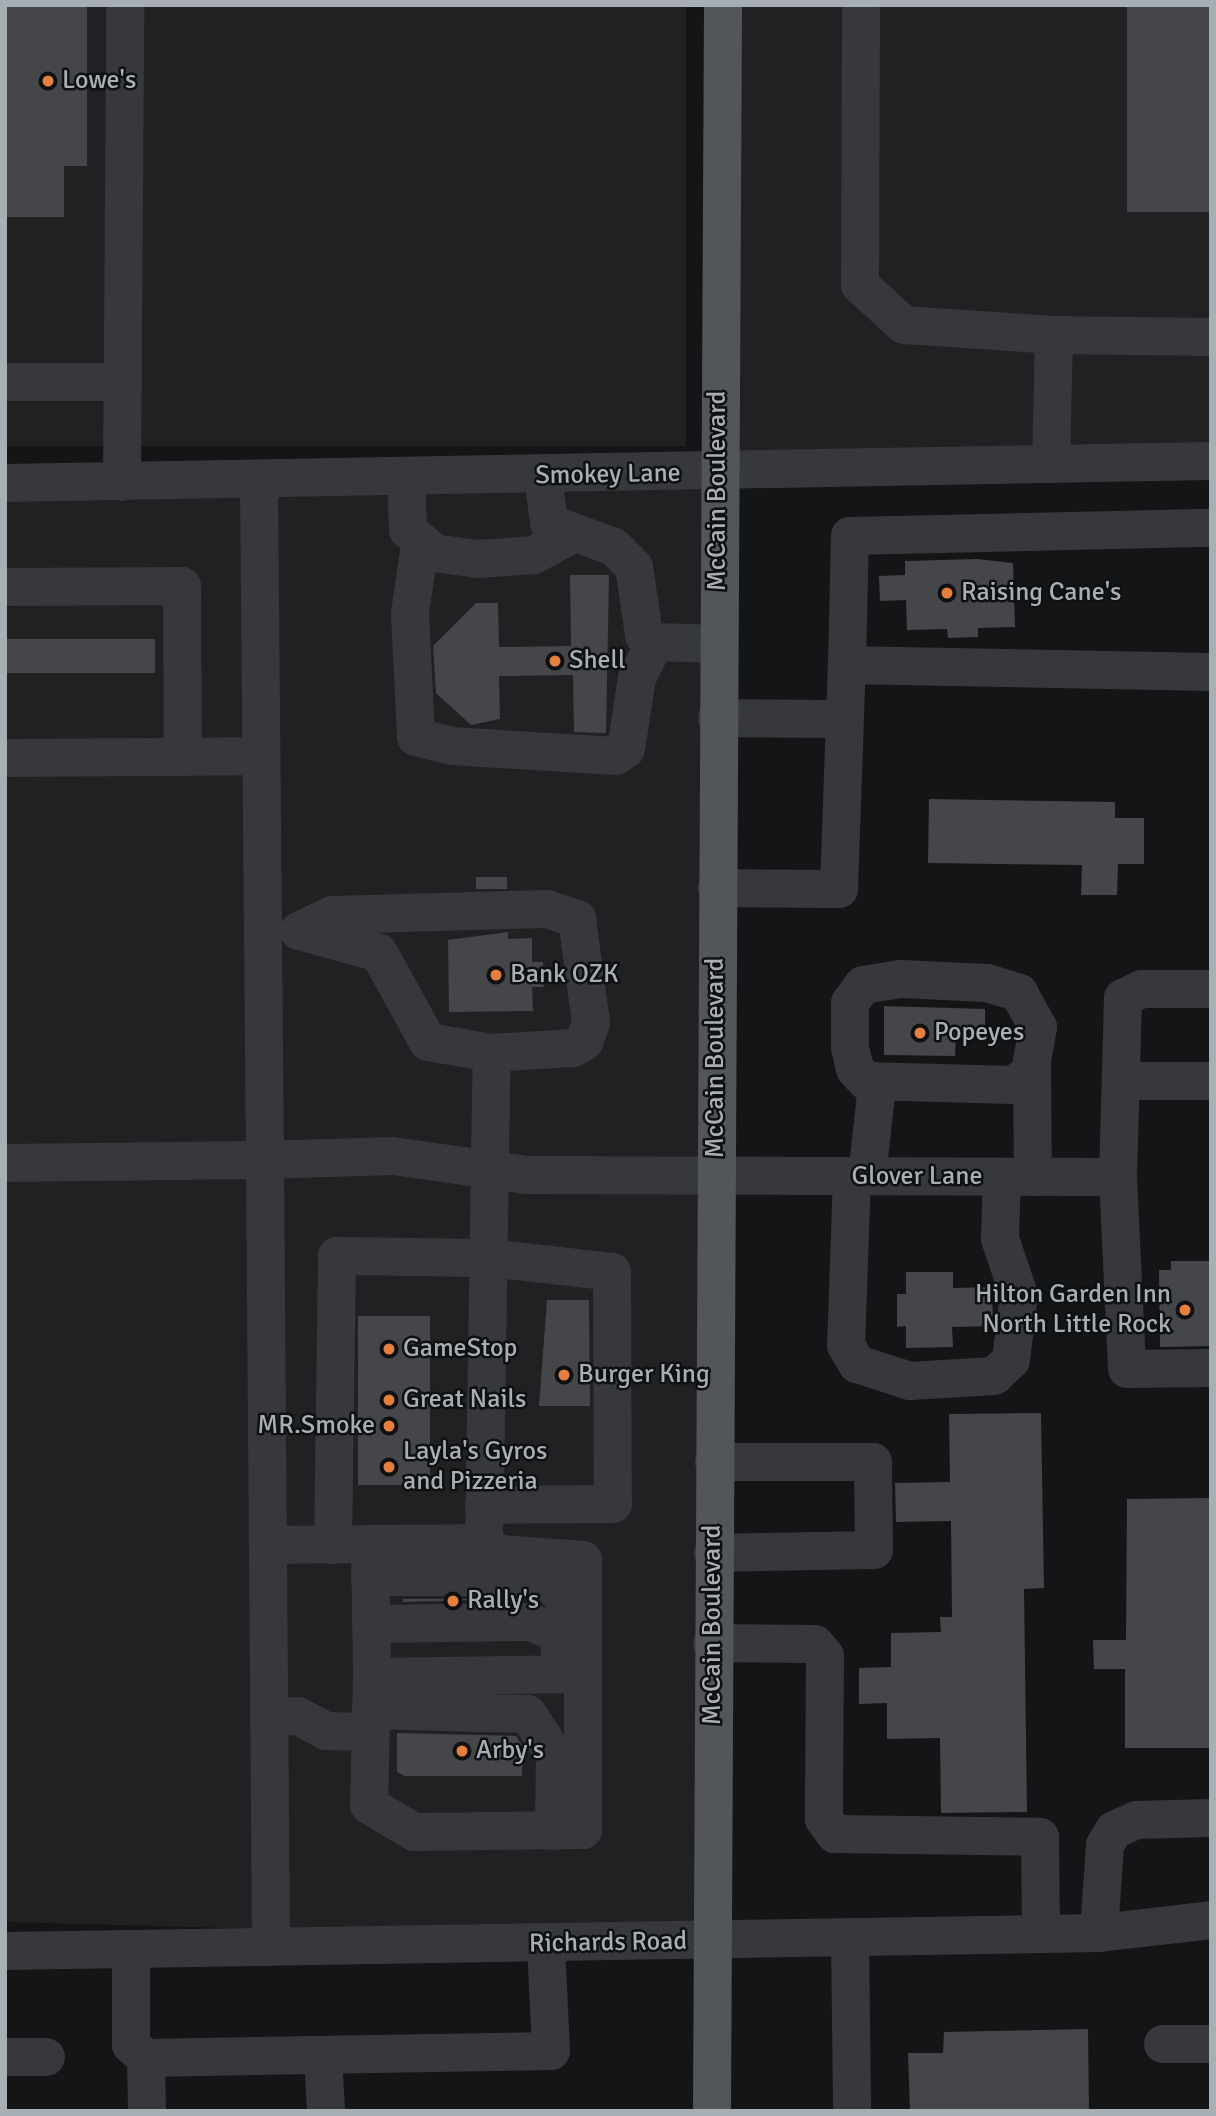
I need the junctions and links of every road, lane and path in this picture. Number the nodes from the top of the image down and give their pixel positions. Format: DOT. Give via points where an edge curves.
graph roads {
  1 [pos="125,5"];
  2 [pos="723,5"];
  3 [pos="861,5"];
  4 [pos="1054,335"];
  5 [pos="1211,337"];
  6 [pos="5,382"];
  7 [pos="122,382"];
  8 [pos="1211,461"];
  9 [pos="1051,464"];
  10 [pos="718,472"];
  11 [pos="543,476"];
  12 [pos="406,478"];
  13 [pos="260,480"];
  14 [pos="122,482"];
  15 [pos="5,483"];
  16 [pos="1211,528"];
  17 [pos="574,533"];
  18 [pos="420,545"];
  19 [pos="5,587"];
  20 [pos="655,642"];
  21 [pos="717,644"];
  22 [pos="847,664"];
  23 [pos="1211,672"];
  24 [pos="717,718"];
  25 [pos="843,719"];
  26 [pos="261,756"];
  27 [pos="183,757"];
  28 [pos="5,758"];
  29 [pos="717,888"];
  30 [pos="281,931"];
  31 [pos="1211,989"];
  32 [pos="492,1053"];
  33 [pos="1032,1069"];
  34 [pos="1121,1081"];
  35 [pos="1211,1081"];
  36 [pos="877,1085"];
  37 [pos="265,1160"];
  38 [pos="5,1163"];
  39 [pos="489,1170"];
  40 [pos="716,1176"];
  41 [pos="860,1176"];
  42 [pos="1018,1177"];
  43 [pos="1118,1177"];
  44 [pos="488,1258"];
  45 [pos="1211,1368"];
  46 [pos="714,1462"];
  47 [pos="484,1505"];
  48 [pos="484,1543"];
  49 [pos="268,1545"];
  50 [pos="713,1553"];
  51 [pos="358,1555"];
  52 [pos="371,1624"];
  53 [pos="712,1643"];
  54 [pos="572,1674"];
  55 [pos="371,1706"];
  56 [pos="269,1736"];
  57 [pos="1211,1818"];
  58 [pos="554,1831"];
  59 [pos="1211,1920"];
  60 [pos="1099,1933"];
  61 [pos="1041,1934"];
  62 [pos="850,1938"];
  63 [pos="713,1941"];
  64 [pos="546,1944"];
  65 [pos="271,1947"];
  66 [pos="143,1949"];
  67 [pos="5,1951"];
  68 [pos="1163,2044"];
  69 [pos="1211,2044"];
  70 [pos="323,2055"];
  71 [pos="5,2057"];
  72 [pos="46,2057"];
  73 [pos="146,2058"];
  74 [pos="146,2111"];
  75 [pos="326,2111"];
  76 [pos="712,2111"];
  77 [pos="852,2111"];
  1 -- 7 [label="street"];
  2 -- 10 [label="main road, McCain Boulevard"];
  3 -- 4 [label="street" via="860,285 904,325"];
  4 -- 5 [label="street"];
  4 -- 9 [label="street"];
  6 -- 7 [label="street"];
  7 -- 14 [label="street"];
  8 -- 9 [label="street, Smokey Lane"];
  9 -- 10 [label="street, Smokey Lane"];
  10 -- 11 [label="street, Smokey Lane"];
  10 -- 21 [label="main road, McCain Boulevard"];
  11 -- 12 [label="street, Smokey Lane"];
  11 -- 17 [label="street" via="542,512 549,523"];
  12 -- 13 [label="street, Smokey Lane"];
  12 -- 18 [label="street" via="408,530"];
  13 -- 14 [label="street, Smokey Lane"];
  13 -- 26 [label="street"];
  14 -- 15 [label="street, Smokey Lane"];
  16 -- 22 [label="street" via="850,536"];
  17 -- 18 [label="street" via="553,550 498,558"];
  17 -- 20 [label="street" via="614,547 634,567 644,635"];
  18 -- 20 [label="street" via="410,614 416,737 451,746 615,755 626,749 636,678"];
  19 -- 27 [label="street" via="182,586"];
  20 -- 21 [label="street"];
  21 -- 24 [label="main road, McCain Boulevard"];
  22 -- 23 [label="street"];
  22 -- 25 [label="street"];
  24 -- 25 [label="street"];
  24 -- 29 [label="main road, McCain Boulevard"];
  25 -- 29 [label="street" via="839,889"];
  26 -- 27 [label="street"];
  26 -- 30 [label="street"];
  27 -- 28 [label="street"];
  29 -- 40 [label="main road, McCain Boulevard"];
  30 -- 32 [label="street" via="379,954 396,975 409,1018 428,1042"];
  30 -- 32 [label="street" via="332,915 547,909 577,919 591,1023 584,1042"];
  30 -- 37 [label="street"];
  31 -- 34 [label="street" via="1142,989 1124,998"];
  32 -- 39 [label="street"];
  33 -- 36 [label="street" via="1013,1085"];
  33 -- 36 [label="street" via="1038,1027 1019,993 987,983 877,980 853,996 848,1022 855,1069"];
  33 -- 42 [label="street"];
  34 -- 35 [label="street"];
  34 -- 43 [label="street"];
  36 -- 41 [label="street"];
  37 -- 38 [label="street, Glover Lane"];
  37 -- 39 [label="street, Glover Lane" via="393,1156"];
  37 -- 49 [label="street"];
  39 -- 40 [label="street, Glover Lane"];
  39 -- 44 [label="street"];
  40 -- 41 [label="street, Glover Lane"];
  40 -- 46 [label="main road, McCain Boulevard"];
  41 -- 42 [label="street, Glover Lane"];
  41 -- 42 [label="street" via="846,1345 857,1364 910,1381 994,1376 1011,1360 1019,1295 1000,1239"];
  42 -- 43 [label="street, Glover Lane"];
  43 -- 45 [label="street" via="1127,1369"];
  44 -- 47 [label="street"];
  44 -- 47 [label="street" via="612,1272 613,1504"];
  44 -- 51 [label="street" via="337,1256"];
  46 -- 50 [label="main road, McCain Boulevard"];
  46 -- 50 [label="street" via="873,1462 874,1550"];
  47 -- 48 [label="street"];
  48 -- 51 [label="street"];
  48 -- 54 [label="street" via="499,1554 583,1560"];
  49 -- 51 [label="street"];
  49 -- 56 [label="street"];
  50 -- 53 [label="main road, McCain Boulevard"];
  51 -- 52 [label="street"];
  51 -- 54 [label="street" via="544,1577 570,1605"];
  52 -- 54 [label="street" via="530,1622 559,1633"];
  52 -- 55 [label="street"];
  53 -- 61 [label="street" via="815,1644 825,1656 824,1819 835,1835 1040,1837"];
  53 -- 63 [label="main road, McCain Boulevard"];
  54 -- 55 [label="street"];
  54 -- 58 [label="street" via="583,1830"];
  55 -- 56 [label="street" via="326,1731 298,1716"];
  55 -- 58 [label="street" via="528,1714 555,1756"];
  55 -- 58 [label="street" via="369,1805 414,1832"];
  56 -- 65 [label="street"];
  57 -- 60 [label="street" via="1136,1820 1114,1830 1105,1845"];
  59 -- 60 [label="street, Richards Road"];
  60 -- 61 [label="street, Richards Road"];
  61 -- 62 [label="street, Richards Road"];
  62 -- 63 [label="street, Richards Road"];
  62 -- 77 [label="street"];
  63 -- 64 [label="street, Richards Road"];
  63 -- 76 [label="main road, McCain Boulevard"];
  64 -- 65 [label="street, Richards Road"];
  64 -- 70 [label="street" via="551,2051"];
  65 -- 66 [label="street, Richards Road"];
  66 -- 67 [label="street, Richards Road"];
  66 -- 73 [label="street"];
  68 -- 69 [label="street"];
  70 -- 73 [label="street"];
  70 -- 75 [label="street"];
  71 -- 72 [label="street"];
  73 -- 74 [label="street"];
}
